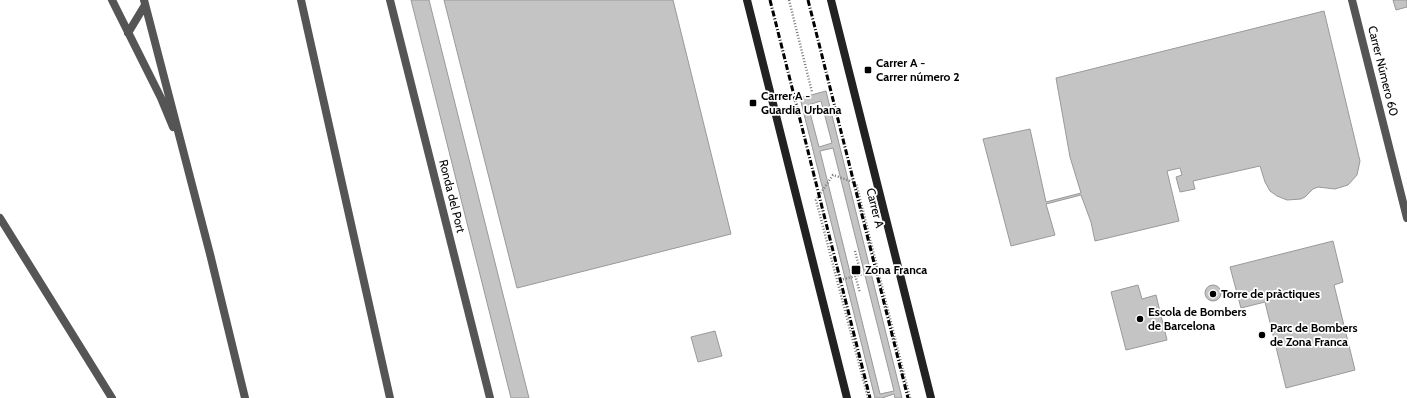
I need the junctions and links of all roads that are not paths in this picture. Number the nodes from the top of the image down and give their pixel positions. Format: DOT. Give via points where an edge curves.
graph roads {
  1 [pos="112,0"];
  2 [pos="301,0"];
  3 [pos="390,0"];
  4 [pos="747,0"];
  5 [pos="831,0"];
  6 [pos="1352,0"];
  7 [pos="144,3"];
  8 [pos="128,33"];
  9 [pos="184,151"];
  10 [pos="0,218"];
  11 [pos="1407,218"];
  12 [pos="112,398"];
  13 [pos="245,398"];
  14 [pos="390,398"];
  15 [pos="490,398"];
  16 [pos="847,398"];
  17 [pos="931,398"];
  1 -- 8 [label="street"];
  2 -- 14 [label="street"];
  3 -- 15 [label="street, Ronda del Port"];
  4 -- 16 [label="main road"];
  5 -- 17 [label="main road, Carrer A"];
  6 -- 11 [label="street, Carrer Número 60"];
  7 -- 8 [label="street"];
  7 -- 9 [label="street"];
  8 -- 9 [label="street"];
  9 -- 13 [label="street"];
  10 -- 12 [label="street"];
}
